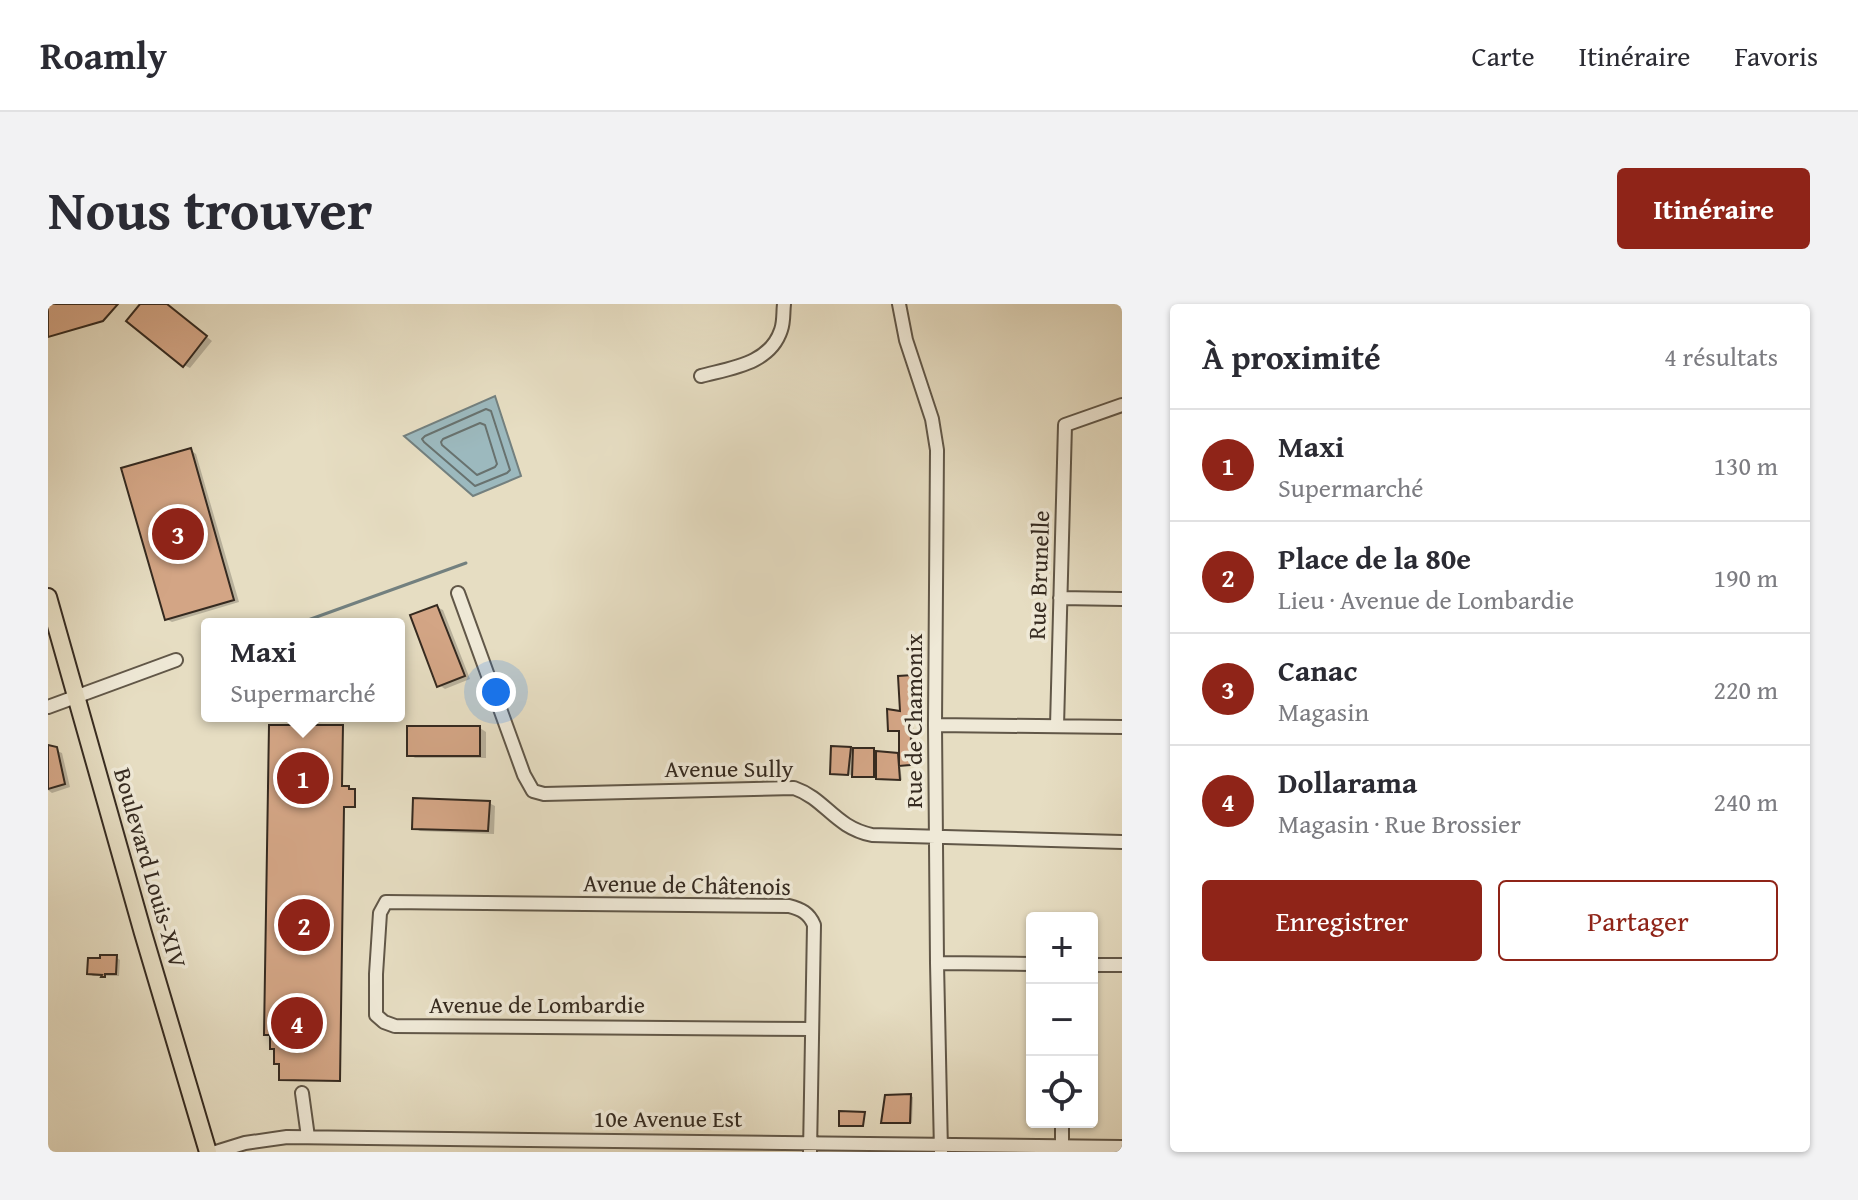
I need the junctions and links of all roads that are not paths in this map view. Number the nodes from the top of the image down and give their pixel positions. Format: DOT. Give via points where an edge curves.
graph roads {
  1 [pos="784,304"];
  2 [pos="899,304"];
  3 [pos="701,376"];
  4 [pos="1122,405"];
  5 [pos="458,593"];
  6 [pos="48,597"];
  7 [pos="1060,598"];
  8 [pos="1122,599"];
  9 [pos="176,660"];
  10 [pos="76,696"];
  11 [pos="48,707"];
  12 [pos="935,725"];
  13 [pos="1057,726"];
  14 [pos="1122,727"];
  15 [pos="937,838"];
  16 [pos="1122,842"];
  17 [pos="384,906"];
  18 [pos="937,963"];
  19 [pos="1026,964"];
  20 [pos="1098,965"];
  21 [pos="1122,965"];
  22 [pos="812,1029"];
  23 [pos="302,1093"];
  24 [pos="1062,1128"];
  25 [pos="308,1137"];
  26 [pos="361,1146"];
  27 [pos="1062,1146"];
  28 [pos="810,1147"];
  29 [pos="1122,1147"];
  30 [pos="942,1148"];
  31 [pos="208,1152"];
  32 [pos="216,1152"];
  1 -- 3 [label="street" via="783,327 774,346 740,366"];
  2 -- 12 [label="street, Rue de Chamonix" via="937,450"];
  4 -- 7 [label="street, Rue Brunelle" via="1065,425"];
  5 -- 15 [label="street, Avenue Sully" via="533,791 794,788 861,833"];
  6 -- 10 [label="main road, Boulevard Louis-XIV"];
  7 -- 8 [label="street"];
  7 -- 13 [label="street, Rue Brunelle"];
  9 -- 10 [label="street"];
  10 -- 11 [label="street"];
  10 -- 31 [label="main road, Boulevard Louis-XIV"];
  12 -- 13 [label="street"];
  12 -- 15 [label="street, Rue de Chamonix"];
  13 -- 14 [label="street"];
  15 -- 16 [label="street, Avenue Sully"];
  15 -- 18 [label="street, Rue de Chamonix"];
  17 -- 22 [label="street, Avenue de Châtenois" via="789,906 814,925"];
  17 -- 22 [label="street, Avenue de Lombardie" via="376,1015 395,1026"];
  18 -- 19 [label="street"];
  18 -- 30 [label="street, Rue de Chamonix"];
  20 -- 21 [label="street"];
  22 -- 28 [label="street, Avenue de Châtenois"];
  23 -- 25 [label="street"];
  24 -- 27 [label="street"];
  25 -- 26 [label="street, 10e Avenue Est"];
  25 -- 32 [label="street, 10e Avenue Est" via="245,1143"];
  26 -- 28 [label="street, 10e Avenue Est"];
  27 -- 29 [label="street, 10e Avenue Est"];
  27 -- 30 [label="street, 10e Avenue Est"];
  28 -- 30 [label="street, 10e Avenue Est"];
}
